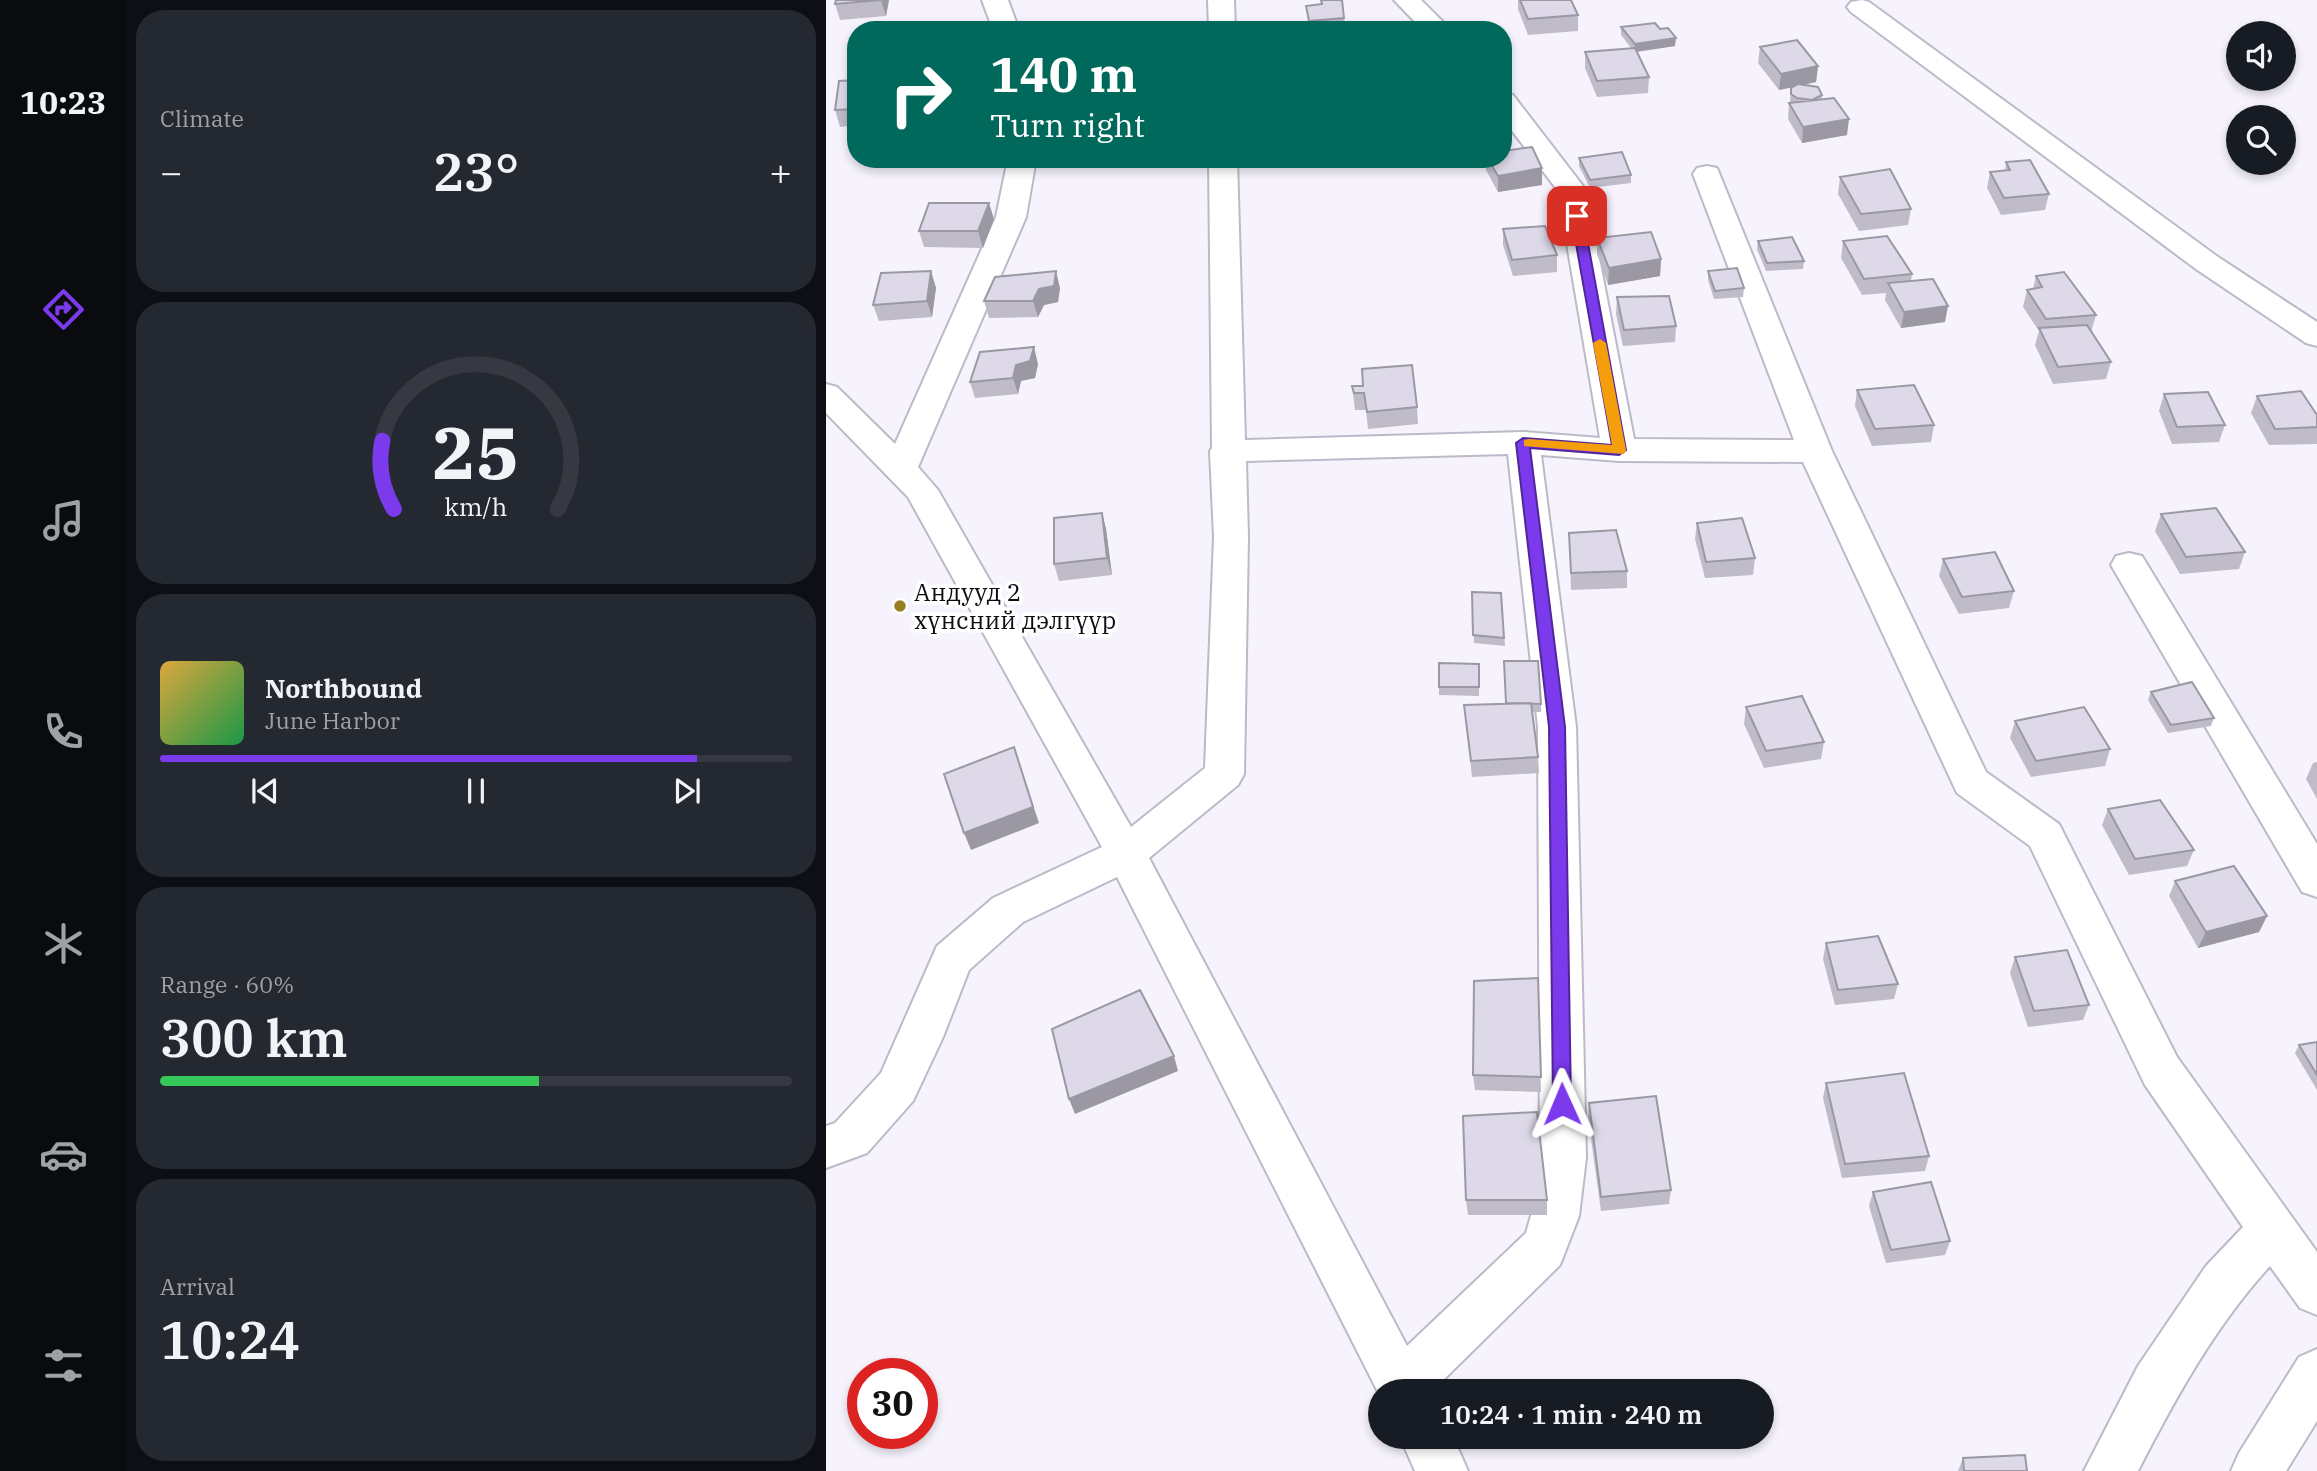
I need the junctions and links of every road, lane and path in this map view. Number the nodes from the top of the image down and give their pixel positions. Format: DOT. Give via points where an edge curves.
graph roads {
  1 [pos="995,0"];
  2 [pos="1221,0"];
  3 [pos="1407,0"];
  4 [pos="1860,7"];
  5 [pos="1003,21"];
  6 [pos="1222,21"];
  7 [pos="1429,21"];
  8 [pos="1512,113"];
  9 [pos="1020,168"];
  10 [pos="1223,168"];
  11 [pos="1707,174"];
  12 [pos="2317,336"];
  13 [pos="826,394"];
  14 [pos="1523,443"];
  15 [pos="1619,450"];
  16 [pos="1227,451"];
  17 [pos="1815,452"];
  18 [pos="900,469"];
  19 [pos="2129,565"];
  20 [pos="1126,854"];
  21 [pos="2317,880"];
  22 [pos="826,1147"];
  23 [pos="2273,1229"];
  24 [pos="2317,1292"];
  25 [pos="2317,1374"];
  26 [pos="1398,1379"];
  27 [pos="1413,1379"];
  28 [pos="1432,1449"];
  29 [pos="1442,1471"];
  30 [pos="2110,1471"];
  31 [pos="2257,1471"];
  1 -- 5 [label="main road"];
  2 -- 6 [label="main road"];
  3 -- 7 [label="main road"];
  4 -- 12 [label="main road" via="2207,263"];
  8 -- 15 [label="main road" via="1572,190"];
  9 -- 18 [label="main road" via="1011,217"];
  10 -- 16 [label="main road"];
  11 -- 17 [label="main road"];
  13 -- 18 [label="main road"];
  14 -- 15 [label="main road"];
  14 -- 16 [label="main road"];
  14 -- 27 [label="main road" via="1557,727 1563,1158 1559,1207 1543,1249"];
  15 -- 17 [label="main road"];
  16 -- 20 [label="main road" via="1231,537 1224,774"];
  17 -- 23 [label="main road" via="1971,782 2045,835 2161,1071"];
  18 -- 20 [label="main road" via="921,490"];
  19 -- 21 [label="main road"];
  20 -- 22 [label="main road" via="1008,910 952,959 897,1087 851,1138"];
  20 -- 26 [label="main road"];
  23 -- 24 [label="main road"];
  23 -- 30 [label="main road" via="2223,1282 2156,1384"];
  25 -- 31 [label="main road"];
  28 -- 29 [label="main road"];
}
